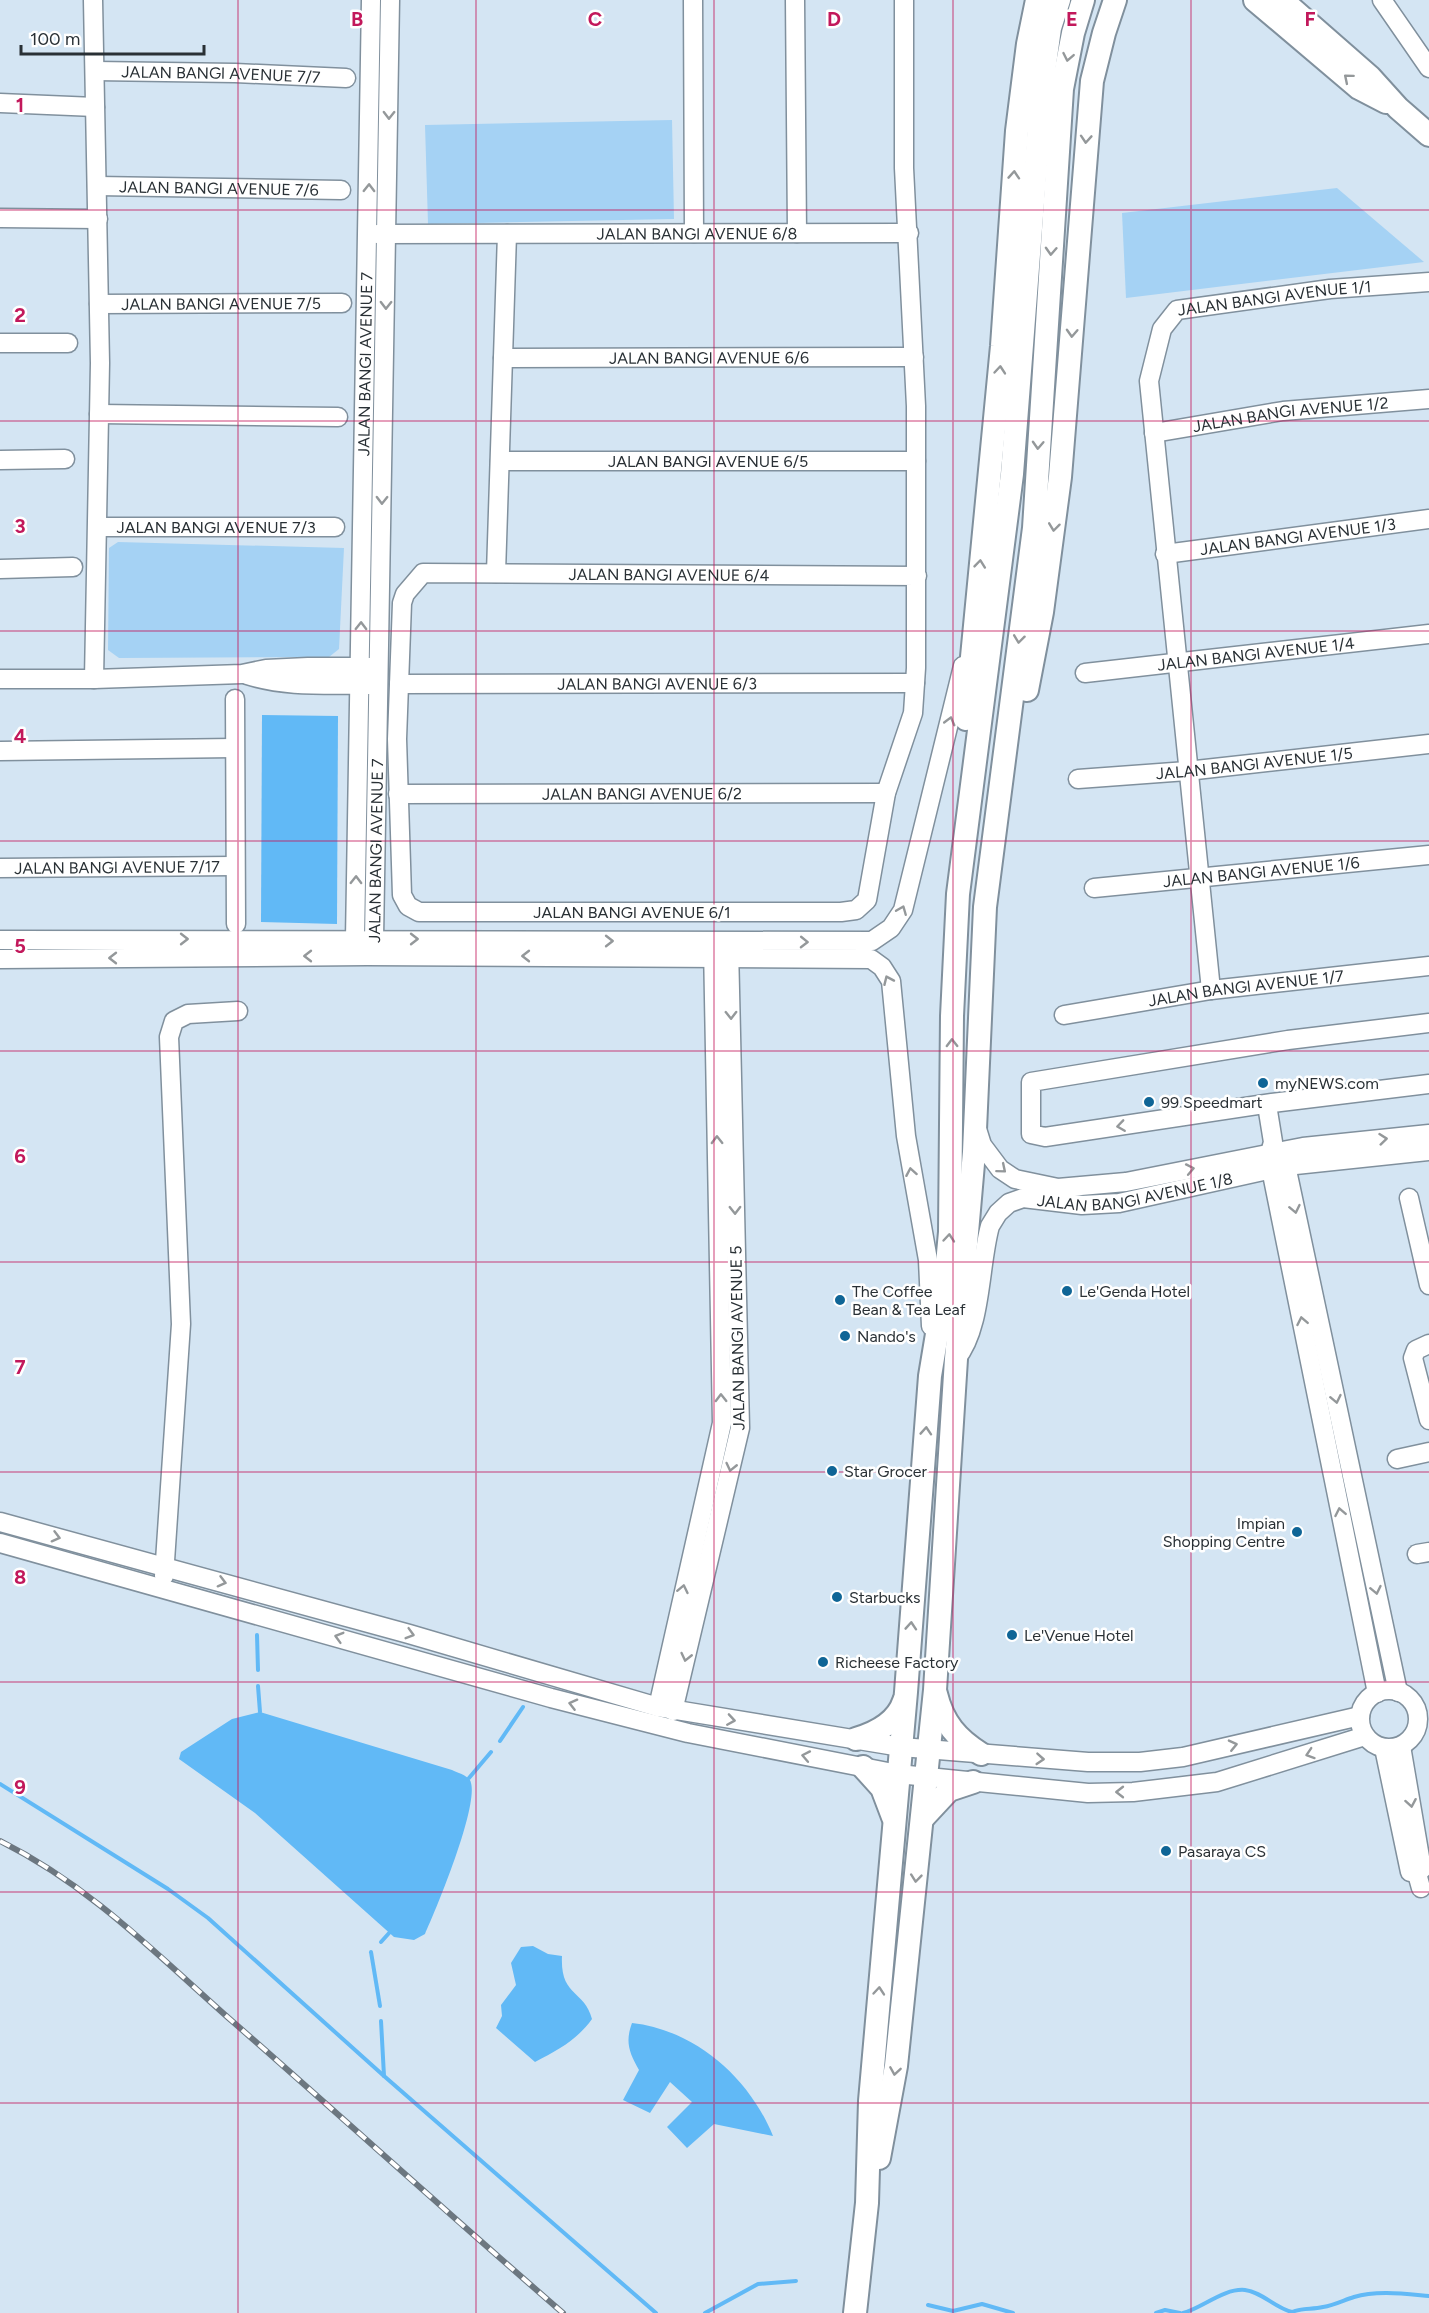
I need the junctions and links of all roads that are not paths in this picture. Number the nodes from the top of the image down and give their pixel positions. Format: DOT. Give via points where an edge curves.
graph roads {
  1 [pos="93,0"];
  2 [pos="371,0"];
  3 [pos="390,0"];
  4 [pos="693,0"];
  5 [pos="795,0"];
  6 [pos="904,0"];
  7 [pos="1037,0"];
  8 [pos="1059,0"];
  9 [pos="1083,0"];
  10 [pos="1115,0"];
  11 [pos="1255,0"];
  12 [pos="1282,0"];
  13 [pos="1382,0"];
  14 [pos="1429,67"];
  15 [pos="94,71"];
  16 [pos="346,78"];
  17 [pos="371,84"];
  18 [pos="390,85"];
  19 [pos="0,103"];
  20 [pos="95,107"];
  21 [pos="1398,108"];
  22 [pos="1427,132"];
  23 [pos="97,186"];
  24 [pos="340,190"];
  25 [pos="0,218"];
  26 [pos="98,219"];
  27 [pos="694,233"];
  28 [pos="797,233"];
  29 [pos="909,233"];
  30 [pos="507,234"];
  31 [pos="368,240"];
  32 [pos="387,241"];
  33 [pos="1429,282"];
  34 [pos="342,303"];
  35 [pos="99,304"];
  36 [pos="0,343"];
  37 [pos="68,343"];
  38 [pos="914,357"];
  39 [pos="503,358"];
  40 [pos="1429,399"];
  41 [pos="99,414"];
  42 [pos="338,417"];
  43 [pos="1154,434"];
  44 [pos="65,459"];
  45 [pos="0,460"];
  46 [pos="500,461"];
  47 [pos="916,461"];
  48 [pos="1429,519"];
  49 [pos="98,527"];
  50 [pos="335,527"];
  51 [pos="1165,554"];
  52 [pos="73,567"];
  53 [pos="0,569"];
  54 [pos="496,573"];
  55 [pos="916,576"];
  56 [pos="976,600"];
  57 [pos="1429,634"];
  58 [pos="1176,664"];
  59 [pos="360,666"];
  60 [pos="379,667"];
  61 [pos="1085,673"];
  62 [pos="242,674"];
  63 [pos="0,679"];
  64 [pos="94,679"];
  65 [pos="915,683"];
  66 [pos="399,684"];
  67 [pos="360,685"];
  68 [pos="379,685"];
  69 [pos="234,699"];
  70 [pos="1429,744"];
  71 [pos="234,748"];
  72 [pos="0,751"];
  73 [pos="1187,771"];
  74 [pos="1078,779"];
  75 [pos="886,793"];
  76 [pos="398,794"];
  77 [pos="1429,855"];
  78 [pos="234,866"];
  79 [pos="0,868"];
  80 [pos="1198,876"];
  81 [pos="1094,888"];
  82 [pos="958,894"];
  83 [pos="985,907"];
  84 [pos="236,924"];
  85 [pos="355,939"];
  86 [pos="374,939"];
  87 [pos="0,940"];
  88 [pos="721,949"];
  89 [pos="367,956"];
  90 [pos="0,958"];
  91 [pos="1429,966"];
  92 [pos="1211,990"];
  93 [pos="237,1011"];
  94 [pos="1064,1015"];
  95 [pos="1429,1023"];
  96 [pos="1429,1084"];
  97 [pos="1267,1104"];
  98 [pos="976,1118"];
  99 [pos="1429,1134"];
  100 [pos="1429,1151"];
  101 [pos="1277,1156"];
  102 [pos="1408,1198"];
  103 [pos="1429,1286"];
  104 [pos="1429,1344"];
  105 [pos="956,1359"];
  106 [pos="930,1376"];
  107 [pos="1429,1420"];
  108 [pos="1429,1452"];
  109 [pos="1397,1459"];
  110 [pos="0,1522"];
  111 [pos="0,1543"];
  112 [pos="166,1567"];
  113 [pos="161,1590"];
  114 [pos="523,1667"];
  115 [pos="671,1683"];
  116 [pos="517,1688"];
  117 [pos="935,1690"];
  118 [pos="906,1692"];
  119 [pos="1398,1692"];
  120 [pos="1377,1693"];
  121 [pos="634,1700"];
  122 [pos="665,1713"];
  123 [pos="704,1716"];
  124 [pos="1360,1716"];
  125 [pos="1424,1716"];
  126 [pos="630,1718"];
  127 [pos="688,1733"];
  128 [pos="1365,1736"];
  129 [pos="856,1739"];
  130 [pos="901,1747"];
  131 [pos="1392,1747"];
  132 [pos="928,1751"];
  133 [pos="981,1754"];
  134 [pos="863,1767"];
  135 [pos="898,1774"];
  136 [pos="925,1777"];
  137 [pos="973,1782"];
  138 [pos="922,1819"];
  139 [pos="895,1824"];
  140 [pos="1421,1888"];
  141 [pos="867,2203"];
  142 [pos="855,2313"];
  1 -- 15 [label="street"];
  2 -- 17 [label="street, JALAN BANGI AVENUE 7"];
  3 -- 18 [label="street, JALAN BANGI AVENUE 7"];
  4 -- 27 [label="street"];
  5 -- 28 [label="street"];
  6 -- 29 [label="street" via="904,168"];
  56 -- 7 [label="main road, one-way" via="1002,346 1017,131"];
  8 -- 82 [label="main road" via="1050,28 1042,86 1012,474"];
  9 -- 83 [label="main road, one-way" via="1062,90 1034,528"];
  10 -- 83 [label="main road, one-way" via="1092,81 1087,123 1068,400 1048,571"];
  21 -- 11 [label="main road, one-way" via="1359,88"];
  12 -- 21 [label="main road" via="1370,76"];
  13 -- 14 [label="street"];
  15 -- 16 [label="street, JALAN BANGI AVENUE 7/7"];
  15 -- 20 [label="street"];
  17 -- 18 [label="street"];
  31 -- 17 [label="street, JALAN BANGI AVENUE 7, one-way"];
  18 -- 32 [label="street, JALAN BANGI AVENUE 7, one-way"];
  19 -- 20 [label="street"];
  20 -- 23 [label="street"];
  21 -- 22 [label="main road"];
  23 -- 24 [label="street, JALAN BANGI AVENUE 7/6"];
  23 -- 26 [label="street"];
  25 -- 26 [label="street"];
  26 -- 35 [label="street"];
  27 -- 28 [label="street, JALAN BANGI AVENUE 6/8"];
  27 -- 30 [label="street, JALAN BANGI AVENUE 6/8"];
  28 -- 29 [label="street, JALAN BANGI AVENUE 6/8"];
  29 -- 38 [label="street"];
  30 -- 32 [label="street, JALAN BANGI AVENUE 6/8"];
  30 -- 39 [label="street"];
  31 -- 32 [label="street, JALAN BANGI AVENUE 6/8"];
  59 -- 31 [label="street, JALAN BANGI AVENUE 7, one-way"];
  32 -- 60 [label="street, JALAN BANGI AVENUE 7, one-way"];
  33 -- 43 [label="street, JALAN BANGI AVENUE 1/1" via="1330,289 1177,310 1162,329 1149,381"];
  34 -- 35 [label="street, JALAN BANGI AVENUE 7/5"];
  35 -- 41 [label="street"];
  36 -- 37 [label="street"];
  38 -- 39 [label="street, JALAN BANGI AVENUE 6/6"];
  38 -- 47 [label="street"];
  39 -- 46 [label="street"];
  40 -- 43 [label="street, JALAN BANGI AVENUE 1/2" via="1283,411"];
  41 -- 42 [label="street"];
  41 -- 49 [label="street"];
  43 -- 51 [label="street, JALAN BANGI AVENUE 1/1"];
  44 -- 45 [label="street"];
  46 -- 47 [label="street, JALAN BANGI AVENUE 6/5"];
  46 -- 54 [label="street"];
  47 -- 55 [label="street"];
  48 -- 51 [label="street, JALAN BANGI AVENUE 1/3"];
  49 -- 50 [label="street, JALAN BANGI AVENUE 7/3"];
  49 -- 64 [label="street"];
  51 -- 58 [label="street, JALAN BANGI AVENUE 1/1"];
  52 -- 53 [label="street"];
  54 -- 55 [label="street, JALAN BANGI AVENUE 6/4"];
  54 -- 66 [label="street, JALAN BANGI AVENUE 6/4" via="423,573 402,603"];
  55 -- 65 [label="street"];
  56 -- 82 [label="main road" via="964,740"];
  88 -- 56 [label="street, one-way" via="872,941 897,921 907,897"];
  57 -- 58 [label="street, JALAN BANGI AVENUE 1/4"];
  58 -- 61 [label="street, JALAN BANGI AVENUE 1/4"];
  58 -- 73 [label="street, JALAN BANGI AVENUE 1/1"];
  59 -- 60 [label="street"];
  59 -- 62 [label="street" via="266,669"];
  59 -- 67 [label="street, JALAN BANGI AVENUE 7"];
  60 -- 68 [label="street, JALAN BANGI AVENUE 7"];
  62 -- 64 [label="street"];
  62 -- 67 [label="street" via="307,686"];
  63 -- 64 [label="street"];
  65 -- 66 [label="street, JALAN BANGI AVENUE 6/3"];
  65 -- 75 [label="street" via="913,713"];
  66 -- 76 [label="street"];
  67 -- 68 [label="street"];
  85 -- 67 [label="street, JALAN BANGI AVENUE 7, one-way"];
  68 -- 86 [label="street, JALAN BANGI AVENUE 7"];
  69 -- 71 [label="street"];
  70 -- 73 [label="street, JALAN BANGI AVENUE 1/5"];
  71 -- 72 [label="street"];
  71 -- 78 [label="street"];
  73 -- 74 [label="street, JALAN BANGI AVENUE 1/5"];
  73 -- 80 [label="street, JALAN BANGI AVENUE 1/1"];
  75 -- 76 [label="street, JALAN BANGI AVENUE 6/2"];
  75 -- 76 [label="street, JALAN BANGI AVENUE 6/1" via="867,900 856,910 841,912 419,912 408,906 402,895"];
  77 -- 80 [label="street, JALAN BANGI AVENUE 1/6"];
  78 -- 79 [label="street, JALAN BANGI AVENUE 7/17"];
  78 -- 84 [label="street"];
  80 -- 81 [label="street, JALAN BANGI AVENUE 1/6"];
  80 -- 92 [label="street, JALAN BANGI AVENUE 1/1"];
  106 -- 82 [label="main road, one-way" via="950,1232 952,1016"];
  83 -- 98 [label="main road"];
  85 -- 86 [label="street"];
  87 -- 85 [label="street, one-way"];
  85 -- 89 [label="street, JALAN BANGI AVENUE 7"];
  86 -- 88 [label="street, one-way"];
  86 -- 89 [label="street, JALAN BANGI AVENUE 7"];
  88 -- 89 [label="street, one-way"];
  106 -- 88 [label="street, one-way" via="931,1292 906,1136 891,981 871,959"];
  88 -- 115 [label="street, JALAN BANGI AVENUE 5" via="740,1428"];
  89 -- 90 [label="street, one-way"];
  91 -- 92 [label="street, JALAN BANGI AVENUE 1/7"];
  92 -- 94 [label="street, JALAN BANGI AVENUE 1/7"];
  93 -- 112 [label="street" via="188,1014 174,1020 169,1037 181,1324"];
  97 -- 95 [label="street, one-way" via="1045,1137 1031,1134 1031,1082 1288,1040"];
  96 -- 97 [label="street"];
  97 -- 101 [label="street"];
  98 -- 101 [label="street, JALAN BANGI AVENUE 1/8, one-way" via="982,1145 1000,1169 1015,1179 1058,1188 1126,1182"];
  98 -- 105 [label="main road"];
  101 -- 99 [label="street, JALAN BANGI AVENUE 1/8, one-way"];
  100 -- 101 [label="street, JALAN BANGI AVENUE 1/8"];
  101 -- 105 [label="street, JALAN BANGI AVENUE 1/8" via="1133,1202 1082,1205 1031,1198 1009,1203 990,1226 972,1330"];
  101 -- 119 [label="street, one-way"];
  120 -- 101 [label="street, one-way"];
  102 -- 103 [label="street"];
  104 -- 107 [label="street" via="1416,1350 1413,1358"];
  105 -- 117 [label="main road"];
  118 -- 106 [label="main road, one-way"];
  108 -- 109 [label="street"];
  110 -- 112 [label="street, one-way"];
  111 -- 113 [label="street"];
  112 -- 113 [label="street"];
  112 -- 114 [label="street, one-way"];
  116 -- 113 [label="street, one-way"];
  114 -- 116 [label="street"];
  114 -- 121 [label="street"];
  115 -- 121 [label="street"];
  115 -- 122 [label="street, JALAN BANGI AVENUE 5"];
  115 -- 123 [label="street"];
  126 -- 116 [label="street, one-way"];
  117 -- 132 [label="main road"];
  117 -- 133 [label="main road" via="946,1722"];
  118 -- 129 [label="main road" via="901,1709 892,1720"];
  118 -- 130 [label="main road"];
  119 -- 120 [label="street"];
  119 -- 125 [label="street"];
  120 -- 124 [label="street" via="1369,1698"];
  121 -- 122 [label="street"];
  122 -- 123 [label="street"];
  122 -- 126 [label="street"];
  122 -- 127 [label="street"];
  123 -- 129 [label="street, one-way"];
  124 -- 128 [label="street"];
  133 -- 124 [label="street, one-way" via="1140,1762 1183,1757"];
  125 -- 131 [label="street" via="1414,1734"];
  126 -- 127 [label="street"];
  134 -- 127 [label="street, one-way"];
  128 -- 131 [label="street"];
  128 -- 137 [label="street, one-way" via="1261,1770 1174,1789 1088,1792"];
  129 -- 130 [label="street"];
  130 -- 132 [label="street"];
  130 -- 135 [label="main road"];
  131 -- 140 [label="street" via="1422,1869 1416,1870"];
  132 -- 133 [label="street"];
  132 -- 136 [label="main road"];
  134 -- 135 [label="street"];
  134 -- 139 [label="main road" via="882,1788"];
  135 -- 136 [label="street"];
  135 -- 139 [label="main road"];
  136 -- 137 [label="street"];
  136 -- 138 [label="main road"];
  137 -- 138 [label="main road" via="949,1790"];
  138 -- 141 [label="main road, one-way" via="896,2066"];
  141 -- 139 [label="main road, one-way" via="870,2101"];
  141 -- 142 [label="main road"];
}
